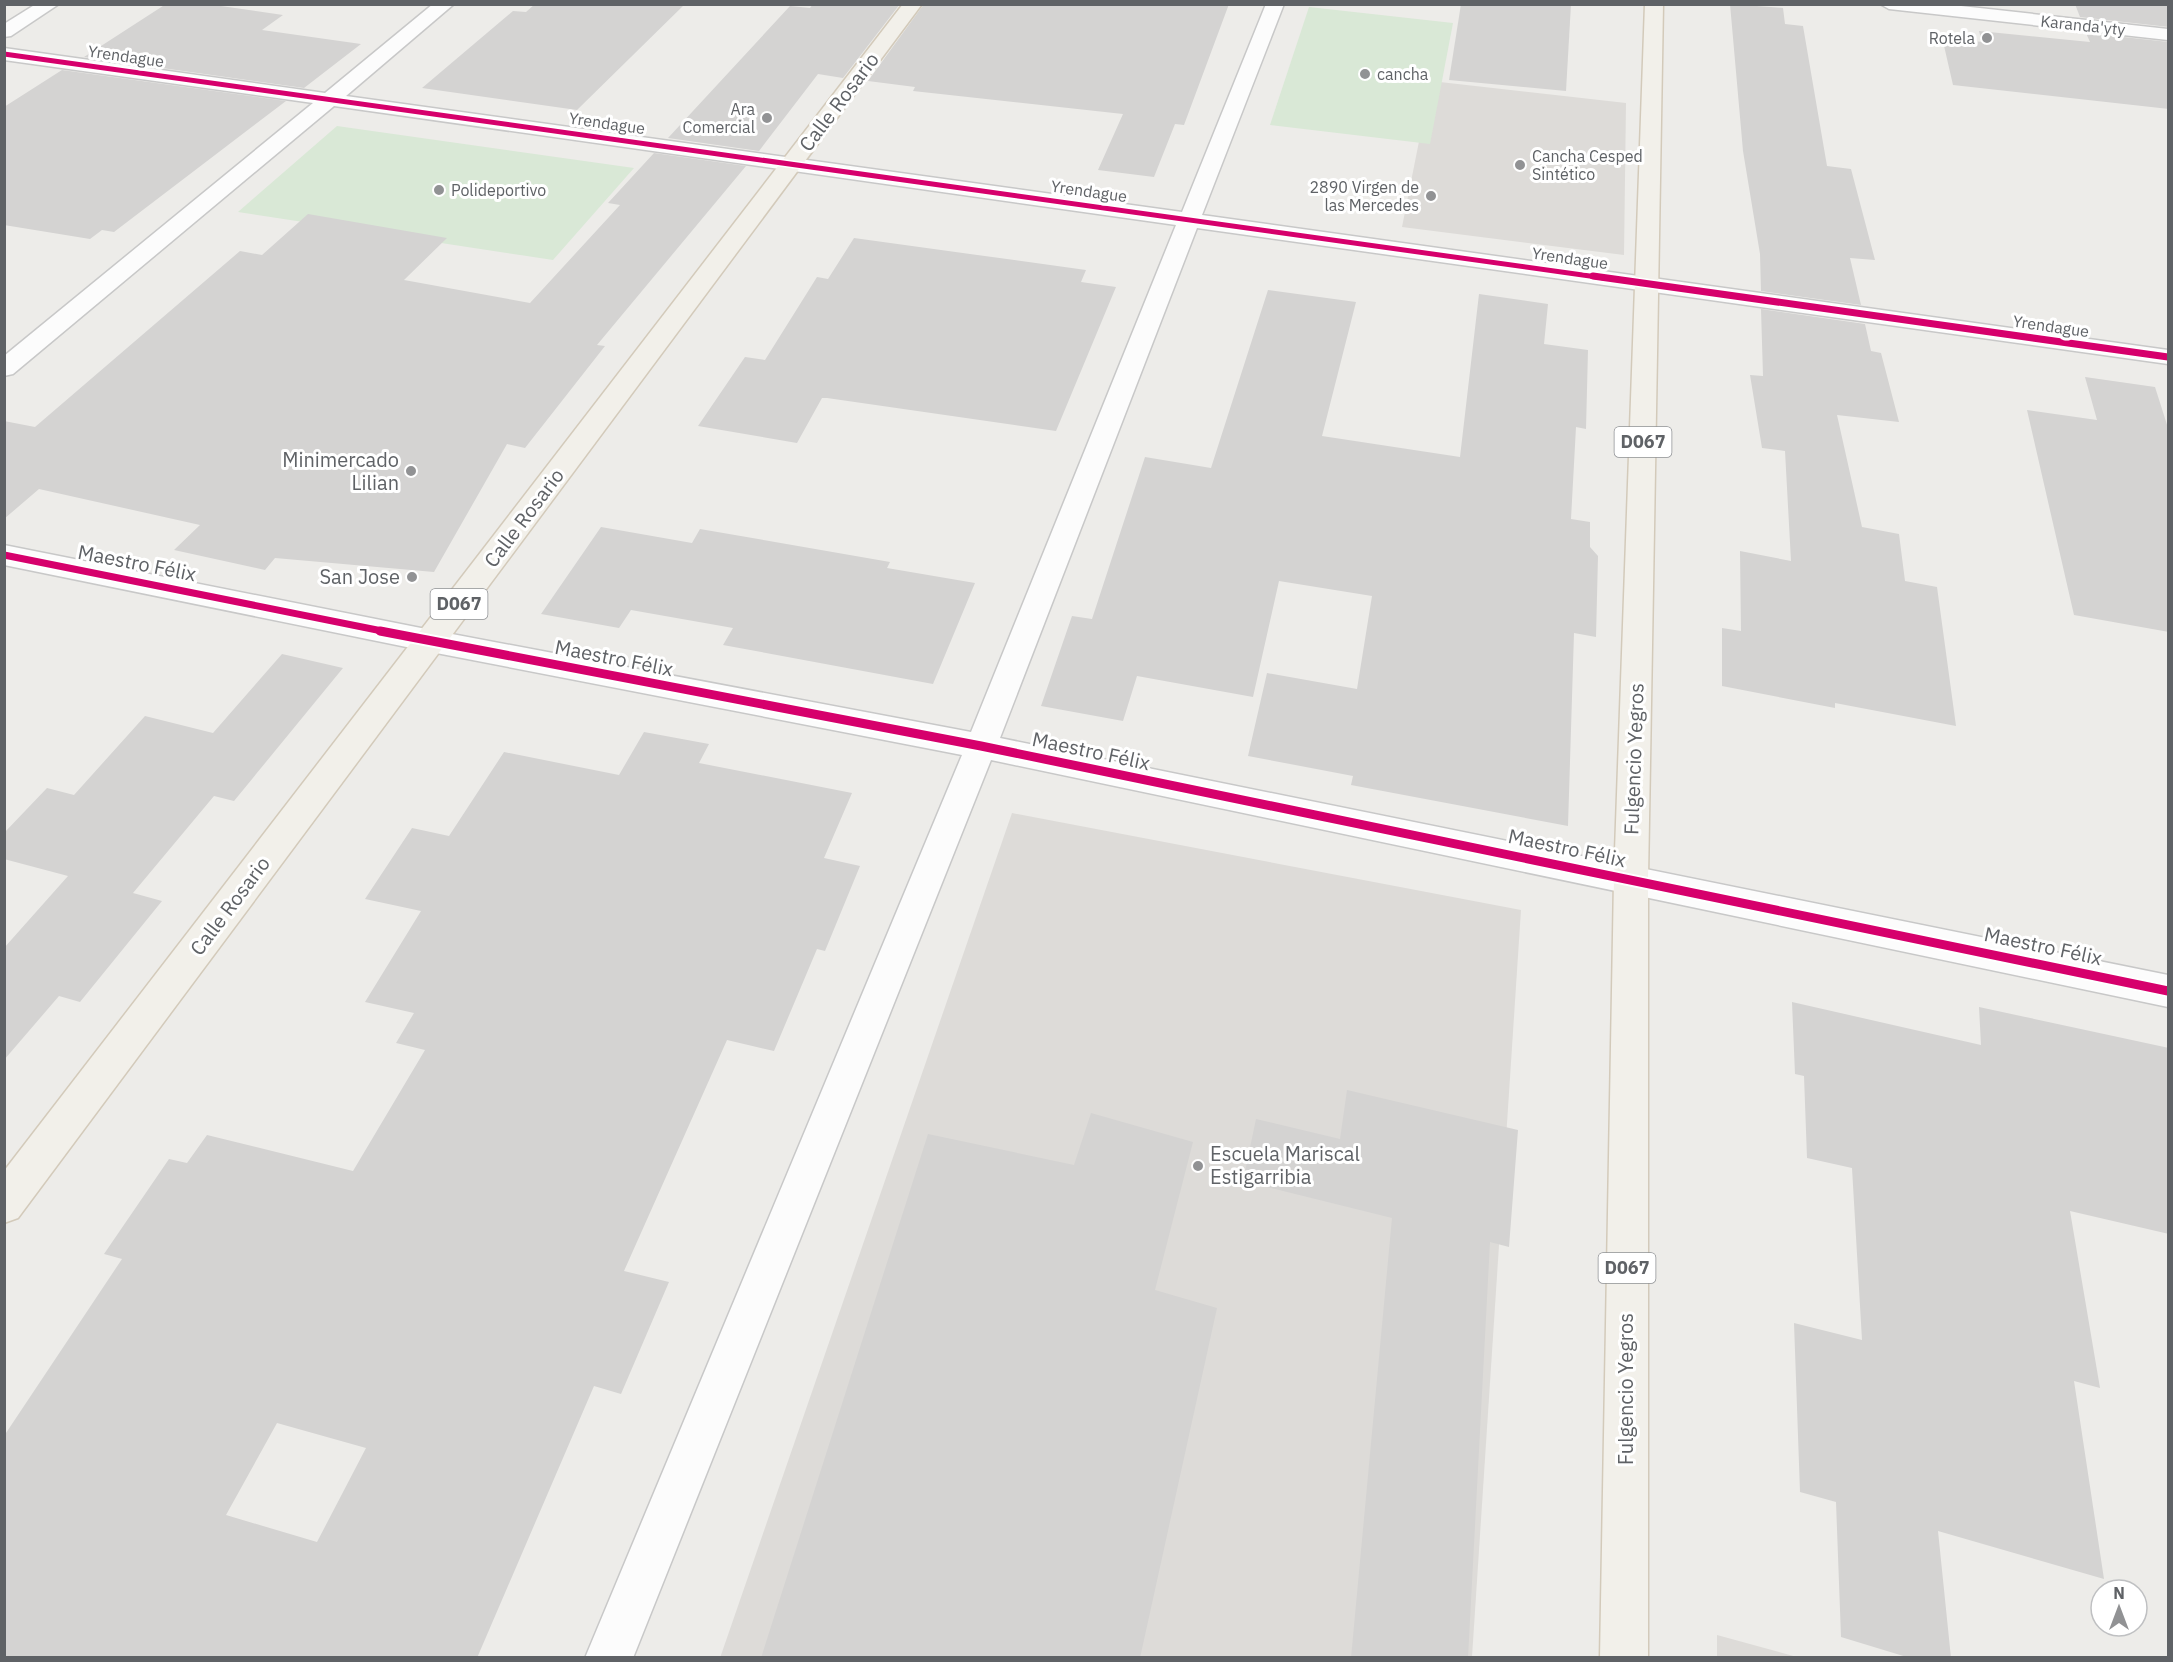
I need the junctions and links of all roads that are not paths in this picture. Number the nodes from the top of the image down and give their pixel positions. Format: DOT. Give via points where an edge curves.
graph roads {
  1 [pos="50,4"];
  2 [pos="445,4"];
  3 [pos="913,4"];
  4 [pos="1275,4"];
  5 [pos="1654,4"];
  6 [pos="1889,4"];
  7 [pos="4,32"];
  8 [pos="2169,35"];
  9 [pos="4,54"];
  10 [pos="332,100"];
  11 [pos="792,165"];
  12 [pos="1190,220"];
  13 [pos="1647,284"];
  14 [pos="2169,357"];
  15 [pos="4,369"];
  16 [pos="4,555"];
  17 [pos="431,641"];
  18 [pos="981,746"];
  19 [pos="1631,879"];
  20 [pos="2169,991"];
  21 [pos="4,1204"];
  22 [pos="609,1658"];
  23 [pos="1624,1658"];
  1 -- 7 [label="street"];
  2 -- 10 [label="street"];
  3 -- 11 [label="main road, Calle Rosario / D067"];
  4 -- 12 [label="street"];
  5 -- 13 [label="main road, Fulgencio Yegros / D067"];
  6 -- 8 [label="street, Karanda'yty"];
  9 -- 10 [label="street, Yrendague"];
  10 -- 11 [label="street, Yrendague"];
  10 -- 15 [label="street"];
  11 -- 12 [label="street, Yrendague"];
  11 -- 17 [label="main road, Calle Rosario / D067"];
  12 -- 13 [label="street, Yrendague"];
  12 -- 18 [label="street"];
  13 -- 14 [label="street, Yrendague"];
  13 -- 19 [label="main road, Fulgencio Yegros / D067"];
  16 -- 17 [label="street, Maestro Félix"];
  17 -- 18 [label="street, Maestro Félix"];
  17 -- 21 [label="main road, Calle Rosario / D067"];
  18 -- 19 [label="street, Maestro Félix"];
  18 -- 22 [label="street"];
  19 -- 20 [label="street, Maestro Félix"];
  19 -- 23 [label="main road, Fulgencio Yegros / D067"];
}
